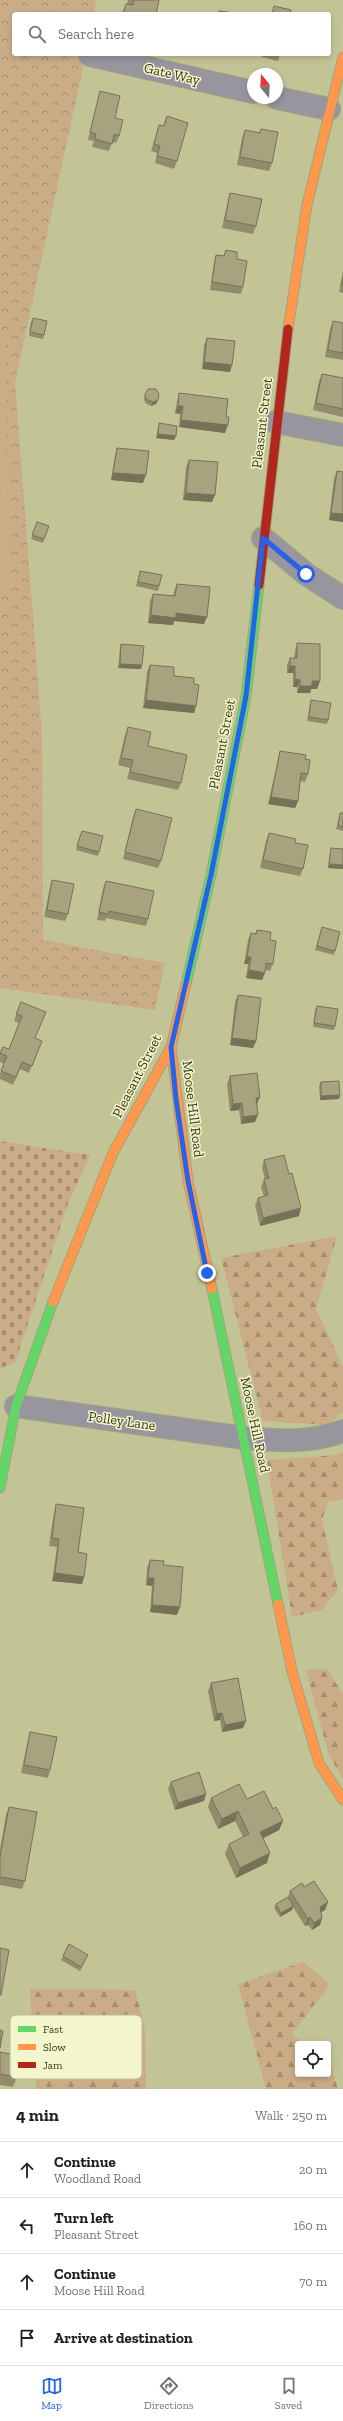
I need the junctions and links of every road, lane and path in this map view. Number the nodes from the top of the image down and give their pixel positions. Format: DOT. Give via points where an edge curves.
graph roads {
  1 [pos="94,56"];
  2 [pos="343,56"];
  3 [pos="247,91"];
  4 [pos="283,99"];
  5 [pos="329,109"];
  6 [pos="276,422"];
  7 [pos="343,435"];
  8 [pos="263,538"];
  9 [pos="343,598"];
  10 [pos="171,1047"];
  11 [pos="11,1405"];
  12 [pos="343,1431"];
  13 [pos="244,1438"];
  14 [pos="0,1488"];
  15 [pos="343,1800"];
  1 -- 3 [label="street, Gate Way"];
  2 -- 5 [label="street, Pleasant Street"];
  4 -- 5 [label="street"];
  5 -- 6 [label="street, Pleasant Street" via="307,205"];
  6 -- 7 [label="street"];
  6 -- 8 [label="street, Pleasant Street"];
  8 -- 9 [label="street" via="306,574"];
  8 -- 10 [label="street, Pleasant Street" via="246,696 211,875"];
  10 -- 11 [label="street, Pleasant Street" via="103,1175"];
  10 -- 13 [label="street, Moose Hill Road" via="188,1181"];
  11 -- 13 [label="street, Polley Lane"];
  11 -- 14 [label="street, Pleasant Street"];
  12 -- 13 [label="street, Polley Lane" via="323,1439 282,1441"];
  13 -- 15 [label="street, Moose Hill Road" via="292,1671 319,1763"];
}
